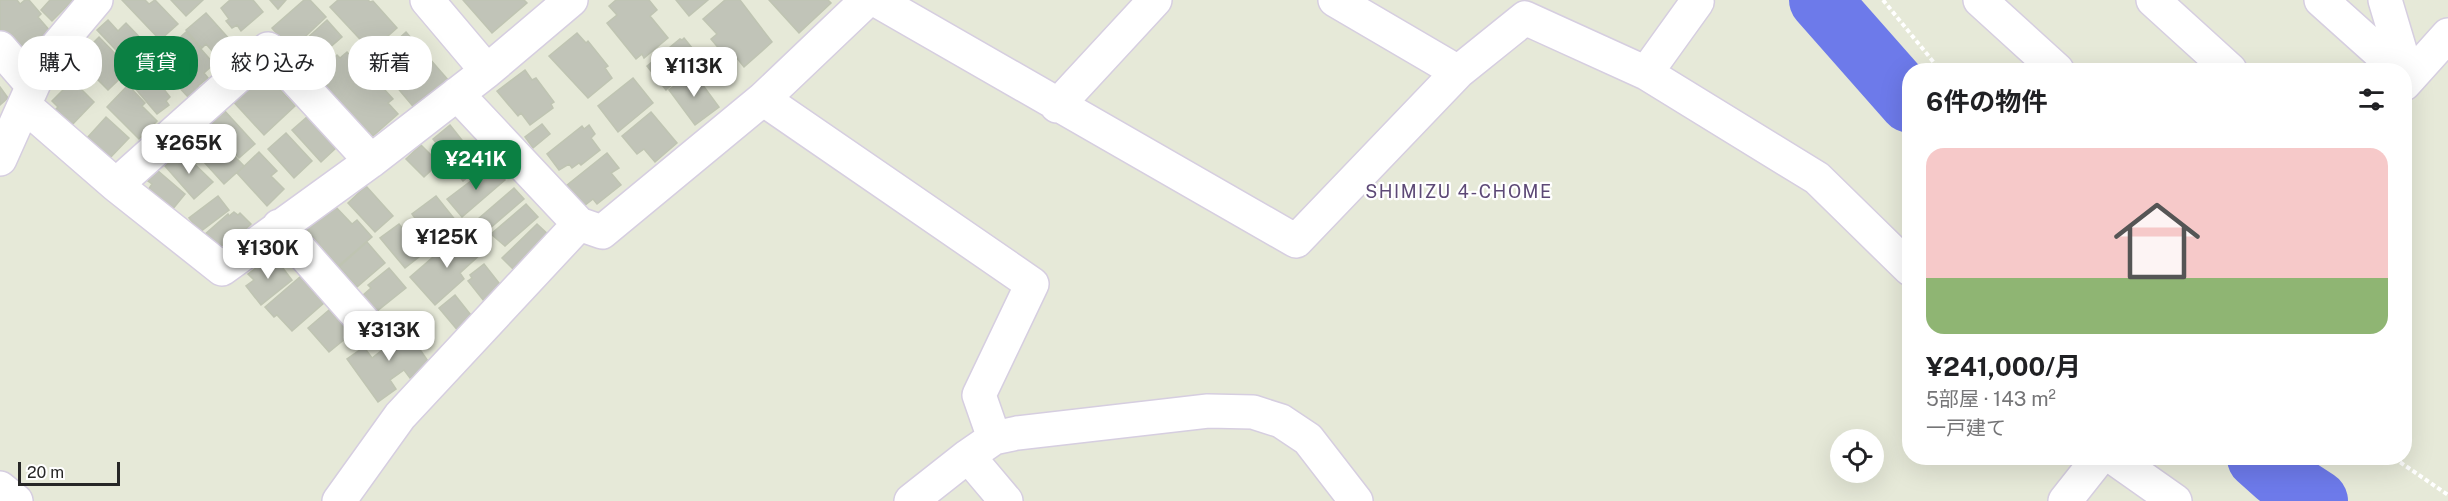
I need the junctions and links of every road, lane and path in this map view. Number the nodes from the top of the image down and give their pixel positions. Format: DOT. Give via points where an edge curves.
graph roads {
  1 [pos="96,0"];
  2 [pos="427,0"];
  3 [pos="571,0"];
  4 [pos="867,0"];
  5 [pos="876,0"];
  6 [pos="1155,0"];
  7 [pos="1335,0"];
  8 [pos="1696,0"];
  9 [pos="1883,0"];
  10 [pos="1980,0"];
  11 [pos="2153,0"];
  12 [pos="2321,0"];
  13 [pos="2385,0"];
  14 [pos="2448,35"];
  15 [pos="0,48"];
  16 [pos="1934,63"];
  17 [pos="2049,63"];
  18 [pos="2222,63"];
  19 [pos="2389,63"];
  20 [pos="2401,63"];
  21 [pos="2412,69"];
  22 [pos="487,71"];
  23 [pos="1458,72"];
  24 [pos="1646,73"];
  25 [pos="457,94"];
  26 [pos="29,95"];
  27 [pos="763,99"];
  28 [pos="1058,106"];
  29 [pos="0,158"];
  30 [pos="371,161"];
  31 [pos="116,185"];
  32 [pos="579,224"];
  33 [pos="279,226"];
  34 [pos="1902,261"];
  35 [pos="369,328"];
  36 [pos="981,447"];
  37 [pos="2093,465"];
  38 [pos="2124,465"];
  39 [pos="2404,465"];
  40 [pos="0,488"];
  41 [pos="2448,495"];
  42 [pos="16,501"];
  43 [pos="339,501"];
  44 [pos="911,501"];
  45 [pos="1006,501"];
  46 [pos="1356,501"];
  47 [pos="2065,501"];
  48 [pos="2175,501"];
  1 -- 26 [label="street" via="43,63"];
  2 -- 22 [label="street"];
  3 -- 22 [label="street"];
  4 -- 27 [label="street"];
  5 -- 28 [label="street"];
  6 -- 28 [label="street"];
  7 -- 23 [label="street"];
  8 -- 24 [label="street"];
  9 -- 16 [label="path"];
  10 -- 17 [label="street"];
  11 -- 18 [label="street"];
  12 -- 19 [label="street"];
  13 -- 20 [label="street"];
  14 -- 21 [label="street"];
  15 -- 26 [label="street"];
  22 -- 25 [label="street"];
  23 -- 24 [label="street" via="1525,18"];
  23 -- 28 [label="street" via="1296,241"];
  24 -- 34 [label="street" via="1817,178"];
  25 -- 30 [label="street"];
  25 -- 32 [label="street"];
  26 -- 29 [label="street"];
  26 -- 31 [label="street"];
  27 -- 32 [label="street" via="602,232"];
  27 -- 36 [label="street" via="1032,284 979,395"];
  30 -- 31 [label="street" via="268,49"];
  30 -- 33 [label="street"];
  31 -- 33 [label="street" via="222,269"];
  32 -- 43 [label="street" via="400,416"];
  33 -- 35 [label="street"];
  36 -- 44 [label="street"];
  36 -- 45 [label="street"];
  36 -- 46 [label="street" via="1017,433 1208,411 1253,412 1281,421 1308,439"];
  37 -- 47 [label="street"];
  38 -- 48 [label="street"];
  39 -- 41 [label="path"];
  40 -- 42 [label="street"];
}
